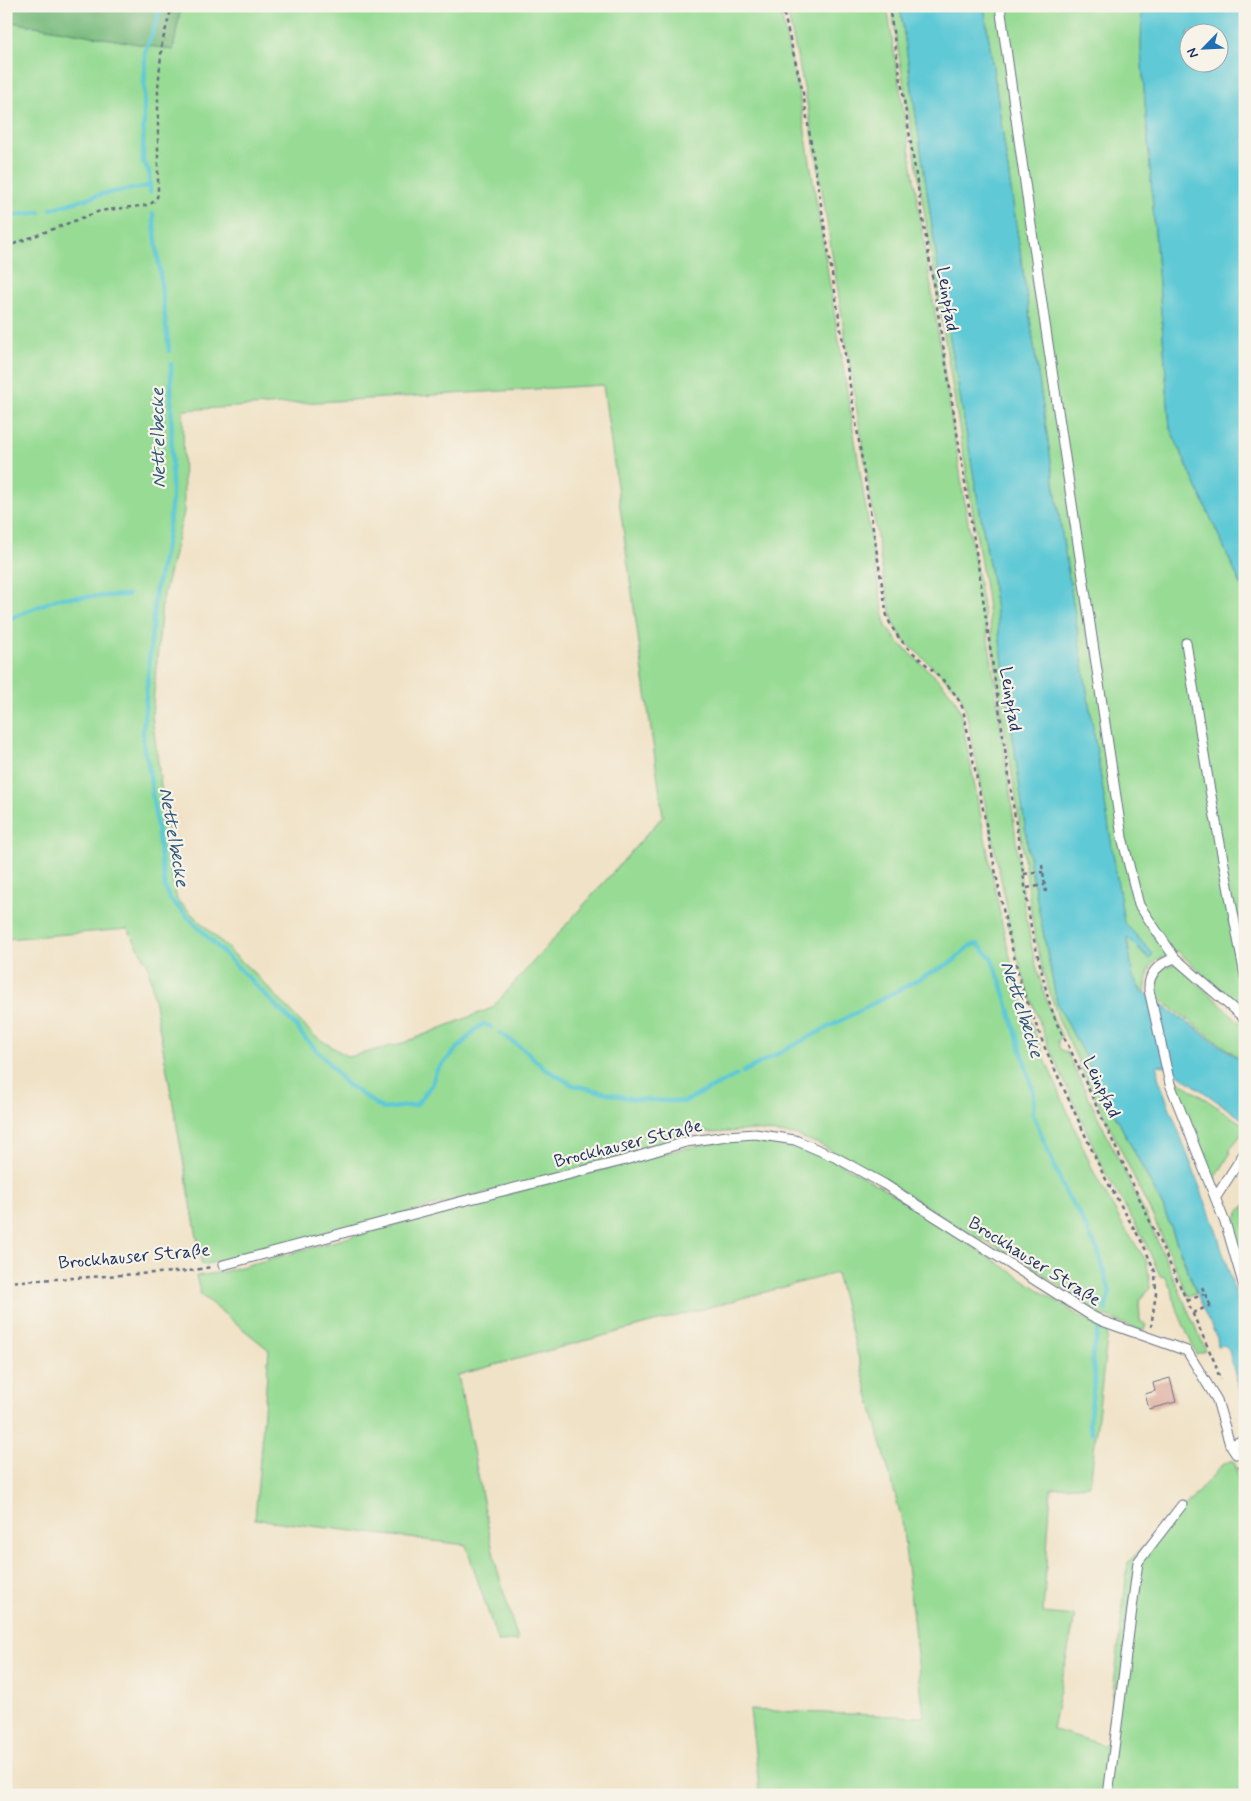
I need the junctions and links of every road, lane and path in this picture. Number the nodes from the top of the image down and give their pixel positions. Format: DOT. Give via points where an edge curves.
graph roads {
  1 [pos="172,6"];
  2 [pos="782,6"];
  3 [pos="889,6"];
  4 [pos="1000,6"];
  5 [pos="6,247"];
  6 [pos="1186,643"];
  7 [pos="1042,865"];
  8 [pos="1043,872"];
  9 [pos="1024,874"];
  10 [pos="1045,885"];
  11 [pos="1026,888"];
  12 [pos="1046,892"];
  13 [pos="1175,958"];
  14 [pos="1245,976"];
  15 [pos="1245,1019"];
  16 [pos="1245,1152"];
  17 [pos="1216,1197"];
  18 [pos="222,1265"];
  19 [pos="6,1282"];
  20 [pos="1202,1287"];
  21 [pos="1245,1290"];
  22 [pos="1205,1293"];
  23 [pos="1188,1301"];
  24 [pos="1193,1313"];
  25 [pos="1151,1337"];
  26 [pos="1210,1366"];
  27 [pos="1245,1440"];
  28 [pos="1230,1445"];
  29 [pos="1236,1454"];
  30 [pos="1245,1488"];
  31 [pos="1182,1505"];
  32 [pos="1108,1795"];
  1 -- 5 [label="path" via="162,43 158,88 157,198 148,205 100,211"];
  2 -- 25 [label="path" via="803,93 887,616 895,634 950,688 963,709 1022,988 1045,1048 1102,1174 1144,1246 1155,1272"];
  3 -- 9 [label="path, Leinpfad"];
  4 -- 13 [label="lane" via="1122,837 1139,905"];
  6 -- 14 [label="lane"];
  7 -- 8 [label="path"];
  8 -- 9 [label="path"];
  8 -- 10 [label="path"];
  9 -- 11 [label="path, Leinpfad"];
  10 -- 11 [label="path"];
  10 -- 12 [label="path"];
  11 -- 23 [label="path, Leinpfad" via="1041,973 1056,1022"];
  13 -- 15 [label="lane"];
  13 -- 17 [label="lane" via="1153,971 1149,990 1169,1077"];
  16 -- 17 [label="lane"];
  17 -- 21 [label="lane"];
  18 -- 19 [label="path, Brockhauser Straße" via="189,1271"];
  18 -- 25 [label="lane, Brockhauser Straße" via="686,1142 755,1134 795,1140 837,1158 884,1184 1078,1309 1102,1321"];
  20 -- 22 [label="path"];
  22 -- 23 [label="path"];
  22 -- 24 [label="path" via="1211,1307"];
  23 -- 24 [label="path, Leinpfad"];
  24 -- 26 [label="path, Leinpfad" via="1215,1363"];
  25 -- 28 [label="lane, Brockhauser Straße" via="1187,1350 1217,1400"];
  27 -- 28 [label="lane"];
  28 -- 29 [label="lane, Brockhauser Straße"];
  29 -- 30 [label="path"];
  31 -- 32 [label="lane" via="1138,1562"];
}
